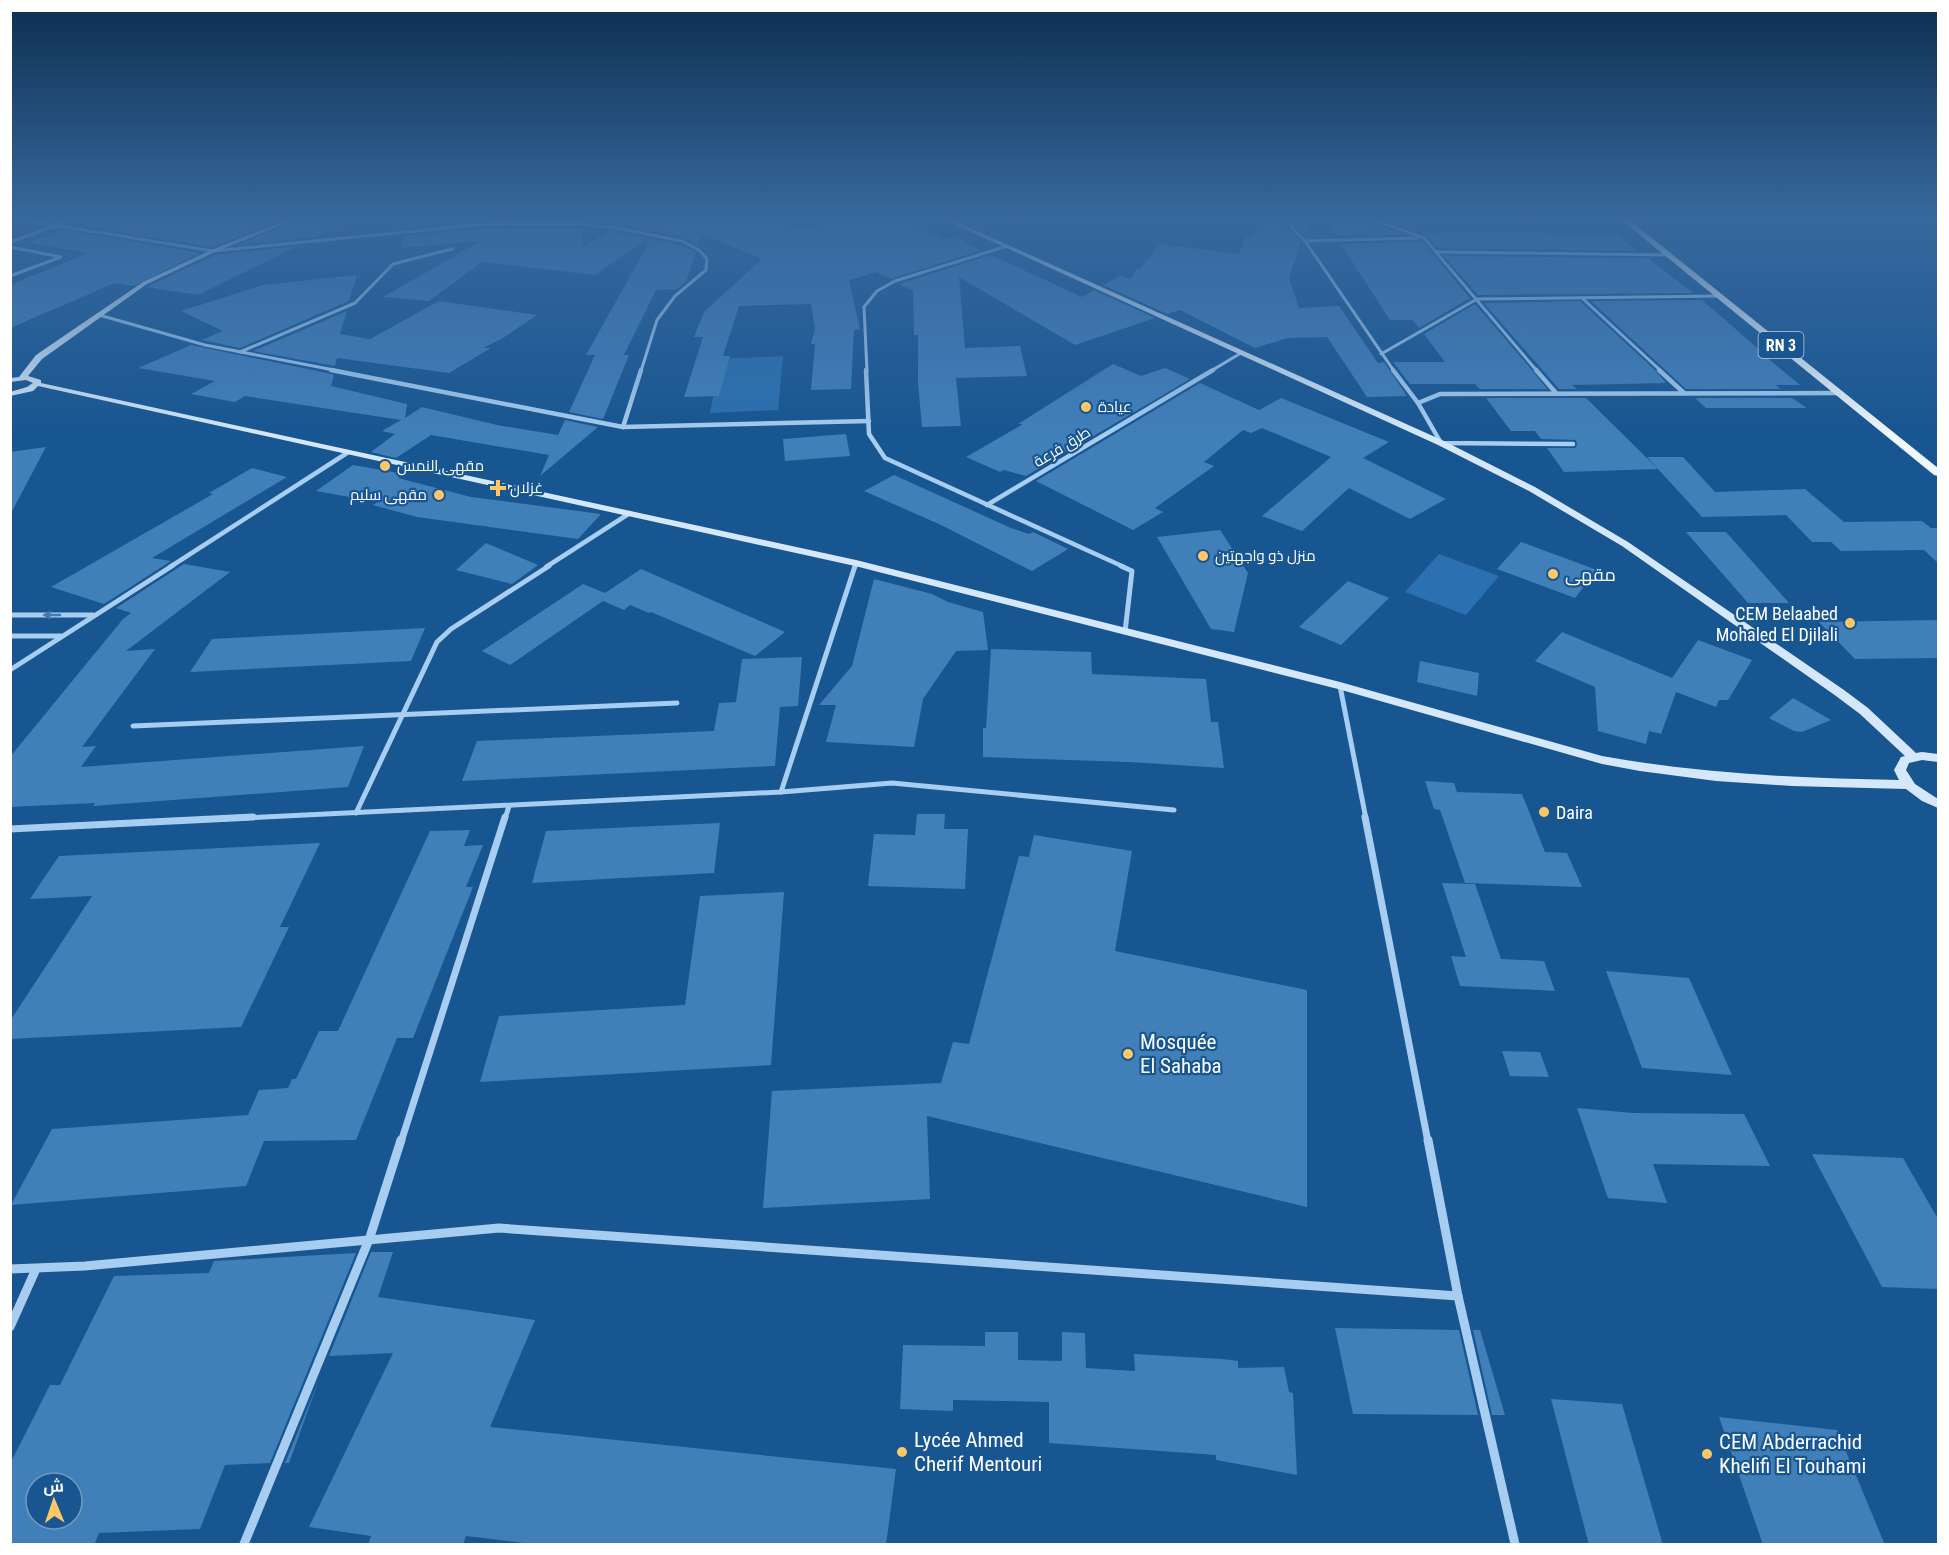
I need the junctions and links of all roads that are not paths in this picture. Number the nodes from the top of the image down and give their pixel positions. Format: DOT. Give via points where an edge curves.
graph roads {
  1 [pos="134,291"];
  2 [pos="368,291"];
  3 [pos="681,291"];
  4 [pos="877,291"];
  5 [pos="1104,291"];
  6 [pos="1338,291"];
  7 [pos="1470,291"];
  8 [pos="1712,291"];
  9 [pos="1720,297"];
  10 [pos="1582,298"];
  11 [pos="1477,299"];
  12 [pos="99,315"];
  13 [pos="239,352"];
  14 [pos="1241,353"];
  15 [pos="1381,354"];
  16 [pos="22,378"];
  17 [pos="11,380"];
  18 [pos="37,384"];
  19 [pos="1556,393"];
  20 [pos="1684,393"];
  21 [pos="1840,393"];
  22 [pos="10,394"];
  23 [pos="1418,403"];
  24 [pos="869,422"];
  25 [pos="623,427"];
  26 [pos="1441,443"];
  27 [pos="1573,444"];
  28 [pos="347,453"];
  29 [pos="1938,473"];
  30 [pos="987,505"];
  31 [pos="630,513"];
  32 [pos="856,563"];
  33 [pos="10,615"];
  34 [pos="93,615"];
  35 [pos="1125,632"];
  36 [pos="10,636"];
  37 [pos="62,636"];
  38 [pos="10,669"];
  39 [pos="1340,687"];
  40 [pos="677,703"];
  41 [pos="402,715"];
  42 [pos="133,726"];
  43 [pos="1913,757"];
  44 [pos="1938,758"];
  45 [pos="1908,785"];
  46 [pos="782,792"];
  47 [pos="1938,804"];
  48 [pos="509,806"];
  49 [pos="1174,810"];
  50 [pos="356,813"];
  51 [pos="10,829"];
  52 [pos="370,1237"];
  53 [pos="10,1269"];
  54 [pos="36,1269"];
  55 [pos="1458,1296"];
  56 [pos="10,1327"];
  57 [pos="244,1545"];
  58 [pos="1515,1545"];
  1 -- 12 [label="street"];
  2 -- 13 [label="street" via="356,303"];
  3 -- 25 [label="street" via="657,320"];
  4 -- 24 [label="street" via="864,307"];
  5 -- 14 [label="street"];
  6 -- 15 [label="street"];
  7 -- 11 [label="street"];
  8 -- 9 [label="main road, RN 3"];
  9 -- 10 [label="street"];
  9 -- 21 [label="main road, RN 3"];
  10 -- 11 [label="street"];
  10 -- 20 [label="street"];
  11 -- 15 [label="street"];
  11 -- 19 [label="street"];
  12 -- 13 [label="street"];
  12 -- 16 [label="street" via="39,357"];
  13 -- 25 [label="street"];
  14 -- 26 [label="street"];
  14 -- 30 [label="street, طرق فرعة"];
  15 -- 23 [label="street"];
  16 -- 17 [label="street"];
  16 -- 18 [label="street" via="35,379"];
  18 -- 22 [label="street"];
  18 -- 28 [label="street"];
  19 -- 20 [label="street"];
  19 -- 23 [label="street" via="1440,394"];
  20 -- 21 [label="street"];
  21 -- 29 [label="main road, RN 3"];
  23 -- 26 [label="street"];
  24 -- 25 [label="street"];
  24 -- 30 [label="street" via="869,434 885,458"];
  26 -- 27 [label="street"];
  26 -- 43 [label="street" via="1532,489 1625,544 1840,693"];
  28 -- 31 [label="street"];
  28 -- 34 [label="street"];
  30 -- 35 [label="street" via="1132,572"];
  31 -- 32 [label="street"];
  31 -- 41 [label="street" via="444,635 432,651"];
  32 -- 35 [label="street"];
  32 -- 46 [label="street"];
  34 -- 33 [label="street, one-way"];
  34 -- 37 [label="street"];
  35 -- 39 [label="street"];
  36 -- 37 [label="street"];
  37 -- 38 [label="street"];
  39 -- 45 [label="street" via="1638,768 1726,780"];
  39 -- 55 [label="street"];
  40 -- 41 [label="street"];
  41 -- 42 [label="street"];
  41 -- 50 [label="street"];
  43 -- 44 [label="street"];
  43 -- 45 [label="street" via="1905,760 1900,770"];
  45 -- 47 [label="street"];
  46 -- 48 [label="street"];
  46 -- 49 [label="street" via="892,783"];
  48 -- 50 [label="street"];
  48 -- 52 [label="street"];
  50 -- 51 [label="street"];
  52 -- 54 [label="street"];
  52 -- 55 [label="street" via="499,1227"];
  52 -- 57 [label="street"];
  53 -- 54 [label="street"];
  54 -- 56 [label="street"];
  55 -- 58 [label="street"];
}
